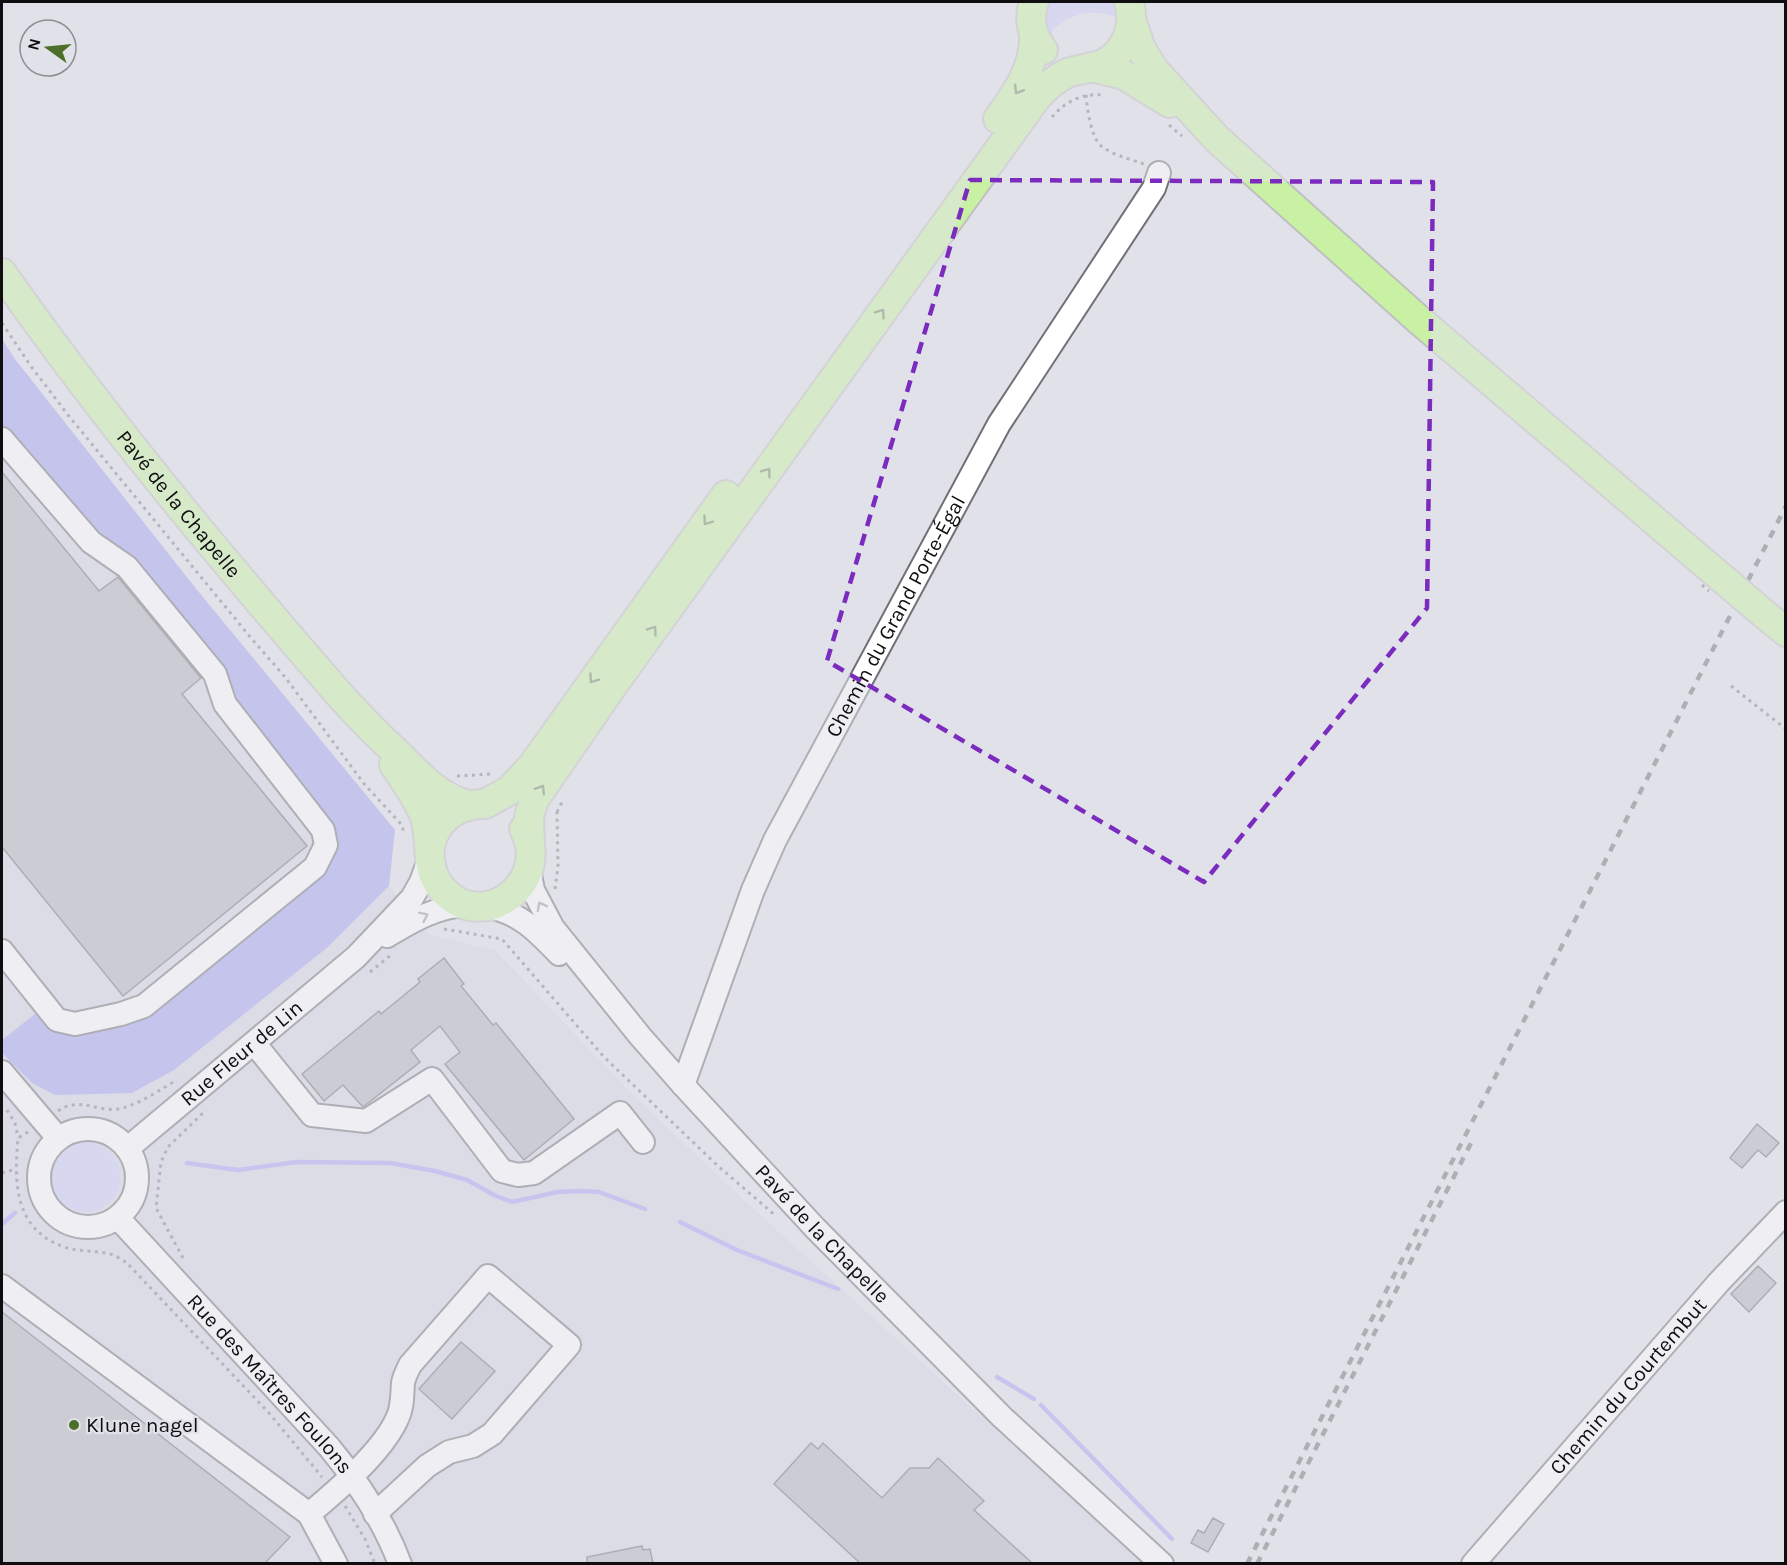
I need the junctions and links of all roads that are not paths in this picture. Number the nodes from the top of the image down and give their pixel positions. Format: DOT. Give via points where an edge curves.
graph roads {
  1 [pos="1034,2"];
  2 [pos="1134,10"];
  3 [pos="1034,35"];
  4 [pos="1083,76"];
  5 [pos="1203,140"];
  6 [pos="1159,173"];
  7 [pos="2,273"];
  8 [pos="2,439"];
  9 [pos="1785,632"];
  10 [pos="368,726"];
  11 [pos="477,805"];
  12 [pos="429,853"];
  13 [pos="530,857"];
  14 [pos="477,905"];
  15 [pos="2,951"];
  16 [pos="360,967"];
  17 [pos="640,1036"];
  18 [pos="254,1043"];
  19 [pos="2,1072"];
  20 [pos="683,1085"];
  21 [pos="51,1130"];
  22 [pos="643,1142"];
  23 [pos="128,1148"];
  24 [pos="1785,1212"];
  25 [pos="118,1218"];
  26 [pos="2,1286"];
  27 [pos="352,1475"];
  28 [pos="309,1514"];
  29 [pos="375,1514"];
  30 [pos="336,1563"];
  31 [pos="400,1563"];
  32 [pos="1162,1563"];
  33 [pos="1473,1563"];
  1 -- 3 [label="main road"];
  2 -- 4 [label="main road" via="1119,52"];
  2 -- 5 [label="main road" via="1141,48"];
  3 -- 4 [label="main road" via="1054,60"];
  3 -- 11 [label="main road, one-way" via="1034,54 1027,74 999,117 533,765 510,790"];
  4 -- 5 [label="main road" via="1114,72 1134,80 1171,104"];
  13 -- 4 [label="main road, one-way" via="531,808 552,772 1023,116 1044,89"];
  5 -- 9 [label="main road, bridge"];
  6 -- 20 [label="street, Chemin du Grand Porte-Égal" via="1154,188 999,424 776,840 753,890"];
  7 -- 10 [label="main road, Pavé de la Chapelle" via="157,479"];
  8 -- 15 [label="street" via="92,542 127,567 215,674 225,704 322,830 326,845 315,867 144,1006 122,1014 75,1024 57,1020"];
  10 -- 11 [label="main road, Pavé de la Chapelle" via="435,789 451,799"];
  10 -- 12 [label="main road, Pavé de la Chapelle" via="422,811"];
  11 -- 12 [label="main road" via="454,811 442,820"];
  11 -- 13 [label="main road, Pavé de la Chapelle" via="502,809 517,819 526,834"];
  12 -- 14 [label="main road, Pavé de la Chapelle" via="433,875 442,889 454,899"];
  12 -- 16 [label="street, Rue Fleur de Lin" via="412,898"];
  13 -- 14 [label="main road" via="521,885 513,894 503,901"];
  17 -- 13 [label="street, Pavé de la Chapelle, one-way" via="553,928 533,890"];
  16 -- 14 [label="street, Rue Fleur de Lin, one-way" via="390,935 429,913"];
  14 -- 17 [label="street" via="508,912 530,926"];
  16 -- 18 [label="street, Rue Fleur de Lin"];
  17 -- 20 [label="street, Pavé de la Chapelle"];
  18 -- 22 [label="street" via="312,1115 366,1121 432,1080 502,1171 534,1173 620,1113"];
  18 -- 23 [label="street, Rue Fleur de Lin"];
  19 -- 21 [label="street"];
  20 -- 32 [label="street, Pavé de la Chapelle" via="815,1228 1002,1417"];
  21 -- 23 [label="street" via="102,1130"];
  21 -- 25 [label="street" via="39,1167 39,1185 54,1215 86,1228 103,1226"];
  23 -- 25 [label="street" via="138,1177 136,1192"];
  24 -- 33 [label="street, Chemin du Courtembut"];
  25 -- 27 [label="street, Rue des Maîtres Foulons"];
  26 -- 28 [label="street"];
  27 -- 28 [label="street"];
  27 -- 29 [label="street, Rue des Maîtres Foulons"];
  27 -- 29 [label="street" via="388,1436 398,1417 403,1381 410,1365 488,1276 569,1345 492,1434 427,1466"];
  28 -- 30 [label="street"];
  29 -- 31 [label="street, Rue des Maîtres Foulons"];
}
